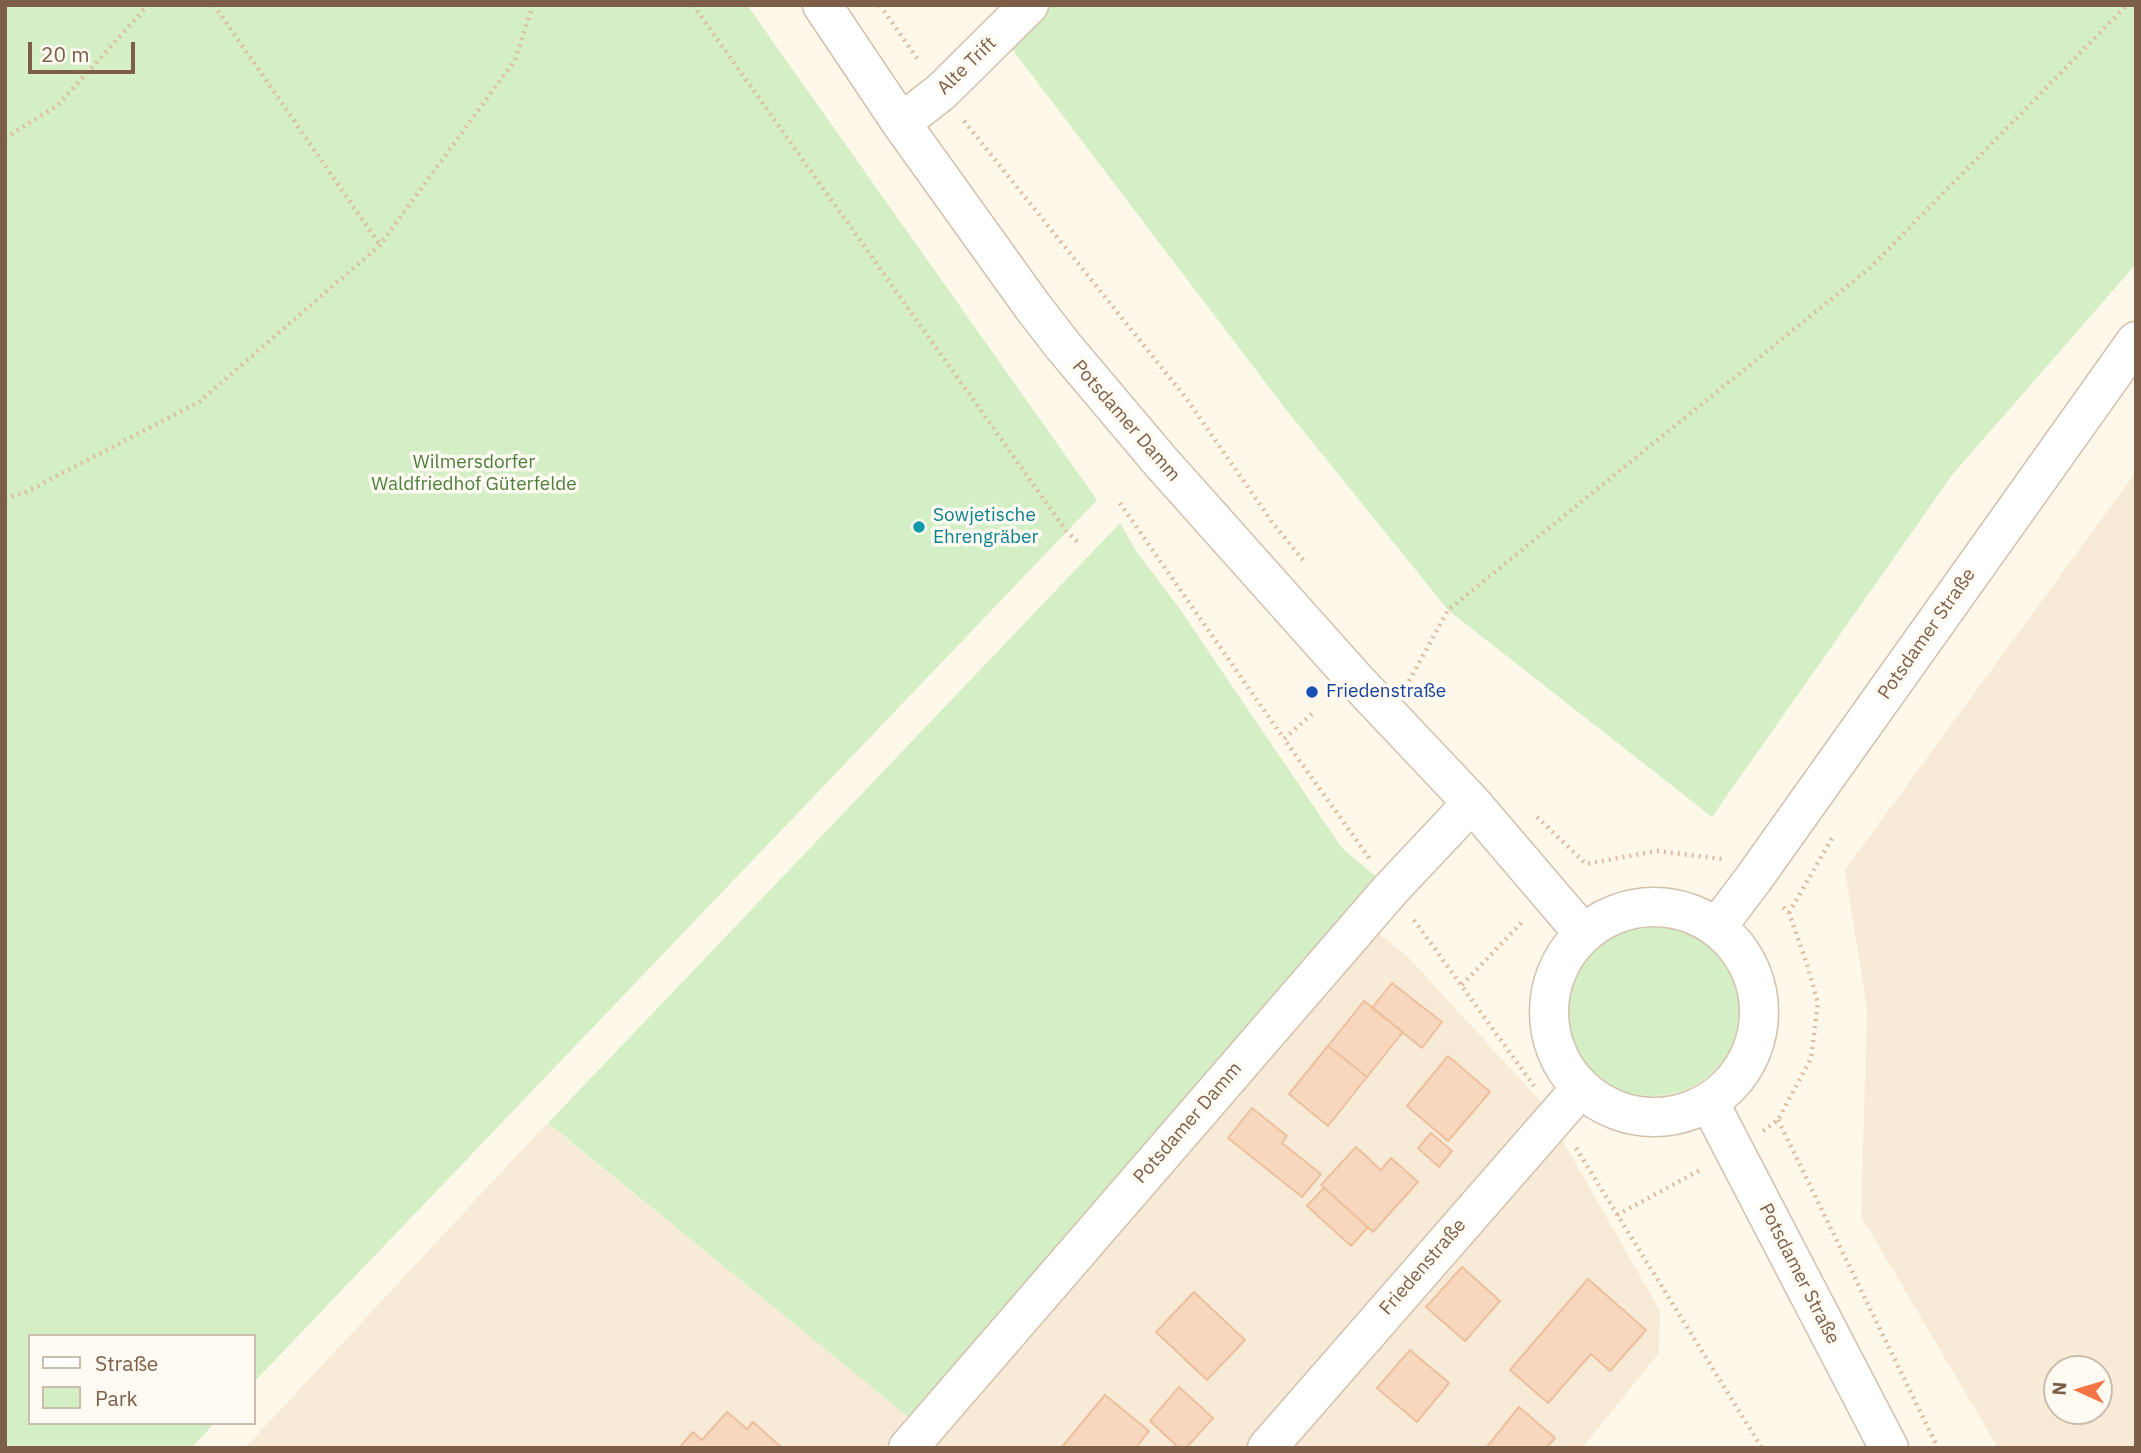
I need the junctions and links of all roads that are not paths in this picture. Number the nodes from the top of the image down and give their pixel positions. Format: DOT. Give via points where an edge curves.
graph roads {
  1 [pos="822,5"];
  2 [pos="1030,5"];
  3 [pos="901,123"];
  4 [pos="2136,341"];
  5 [pos="1472,803"];
  6 [pos="1717,927"];
  7 [pos="1583,933"];
  8 [pos="1568,1101"];
  9 [pos="1709,1102"];
  10 [pos="908,1448"];
  11 [pos="1267,1448"];
  12 [pos="1889,1448"];
  1 -- 3 [label="street, Potsdamer Damm"];
  2 -- 3 [label="street, Alte Trift" via="941,92"];
  3 -- 5 [label="street, Potsdamer Damm" via="1032,307 1098,389 1344,667"];
  4 -- 6 [label="street, Potsdamer Straße"];
  5 -- 7 [label="street, Potsdamer Damm"];
  5 -- 10 [label="street, Potsdamer Damm" via="1391,889"];
  6 -- 7 [label="street" via="1691,913 1663,906 1634,908 1607,917"];
  6 -- 9 [label="street" via="1740,951 1755,982 1759,1016 1752,1050 1735,1079"];
  7 -- 8 [label="street" via="1561,960 1550,993 1549,1028"];
  8 -- 9 [label="street" via="1643,1117 1677,1115"];
  8 -- 11 [label="street, Friedenstraße"];
  9 -- 12 [label="street, Potsdamer Straße"];
}
